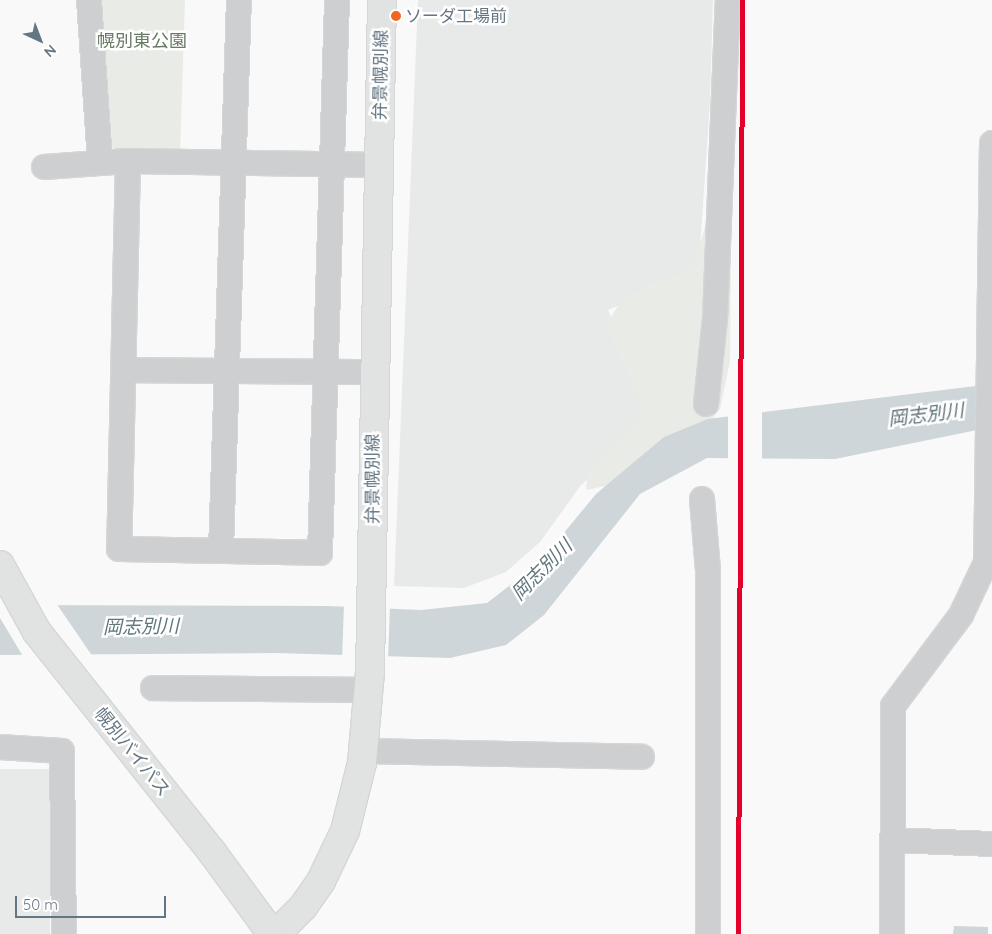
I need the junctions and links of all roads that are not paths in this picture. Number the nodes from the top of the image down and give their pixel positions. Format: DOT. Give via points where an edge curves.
graph roads {
  1 [pos="89,0"];
  2 [pos="239,0"];
  3 [pos="337,0"];
  4 [pos="382,0"];
  5 [pos="728,0"];
  6 [pos="992,143"];
  7 [pos="128,161"];
  8 [pos="100,162"];
  9 [pos="234,162"];
  10 [pos="380,165"];
  11 [pos="333,166"];
  12 [pos="44,168"];
  13 [pos="124,370"];
  14 [pos="227,371"];
  15 [pos="327,372"];
  16 [pos="373,372"];
  17 [pos="706,404"];
  18 [pos="702,499"];
  19 [pos="221,550"];
  20 [pos="989,564"];
  21 [pos="3,572"];
  22 [pos="368,681"];
  23 [pos="153,688"];
  24 [pos="0,747"];
  25 [pos="363,751"];
  26 [pos="642,757"];
  27 [pos="892,840"];
  28 [pos="992,844"];
  29 [pos="64,934"];
  30 [pos="272,934"];
  31 [pos="276,934"];
  32 [pos="708,934"];
  33 [pos="892,934"];
  1 -- 8 [label="street"];
  2 -- 9 [label="street"];
  3 -- 11 [label="street"];
  4 -- 10 [label="main road, 弁景幌別線"];
  5 -- 17 [label="street" via="716,319"];
  6 -- 20 [label="street"];
  7 -- 8 [label="street"];
  7 -- 9 [label="street"];
  7 -- 13 [label="street"];
  8 -- 12 [label="street"];
  9 -- 11 [label="street"];
  9 -- 14 [label="street"];
  10 -- 11 [label="street"];
  10 -- 16 [label="main road, 弁景幌別線"];
  11 -- 15 [label="street"];
  13 -- 14 [label="street"];
  13 -- 19 [label="street" via="119,549"];
  14 -- 15 [label="street"];
  14 -- 19 [label="street"];
  15 -- 16 [label="street"];
  15 -- 19 [label="street" via="320,552"];
  16 -- 22 [label="main road, 弁景幌別線" via="372,599"];
  18 -- 32 [label="street" via="708,570"];
  20 -- 27 [label="street" via="960,615 893,706"];
  21 -- 30 [label="main road, 幌別バイパス" via="37,632 212,852"];
  22 -- 23 [label="street"];
  22 -- 25 [label="main road, 弁景幌別線"];
  24 -- 29 [label="street" via="62,751"];
  25 -- 26 [label="street"];
  25 -- 31 [label="main road, 弁景幌別線" via="356,797 345,831 321,881 303,907"];
  27 -- 28 [label="street"];
  27 -- 33 [label="street"];
}
